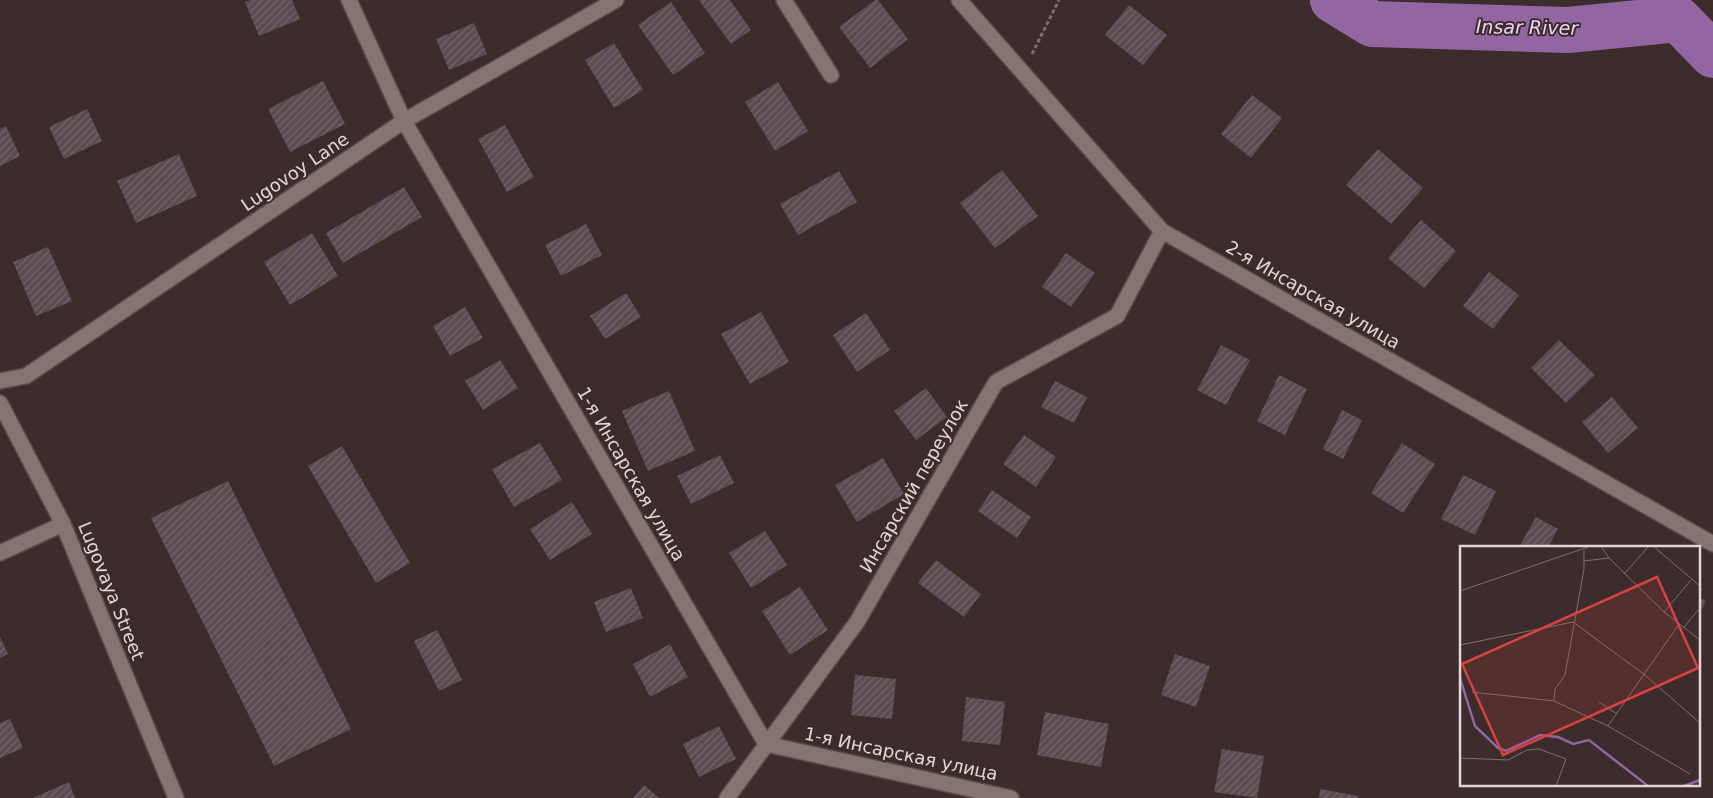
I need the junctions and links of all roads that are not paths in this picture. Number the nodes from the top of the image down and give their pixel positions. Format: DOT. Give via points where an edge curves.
graph roads {
  1 [pos="350,0"];
  2 [pos="616,0"];
  3 [pos="784,0"];
  4 [pos="959,0"];
  5 [pos="831,75"];
  6 [pos="404,121"];
  7 [pos="1162,231"];
  8 [pos="0,381"];
  9 [pos="0,402"];
  10 [pos="63,524"];
  11 [pos="1713,544"];
  12 [pos="0,553"];
  13 [pos="766,744"];
  14 [pos="176,798"];
  15 [pos="727,798"];
  16 [pos="1011,798"];
  1 -- 6 [label="street, 1-я Инсарская улица"];
  2 -- 6 [label="street, Lugovoy Lane"];
  3 -- 5 [label="street"];
  4 -- 7 [label="street, 2-я Инсарская улица"];
  6 -- 8 [label="street, Lugovoy Lane" via="26,376"];
  6 -- 13 [label="street, 1-я Инсарская улица"];
  7 -- 11 [label="street, 2-я Инсарская улица"];
  7 -- 13 [label="street, Инсарский переулок" via="1117,316 996,382 858,622"];
  9 -- 10 [label="street, Lugovaya Street"];
  10 -- 12 [label="street"];
  10 -- 14 [label="street, Lugovaya Street"];
  13 -- 15 [label="street, Инсарский переулок"];
  13 -- 16 [label="street, 1-я Инсарская улица"];
}
